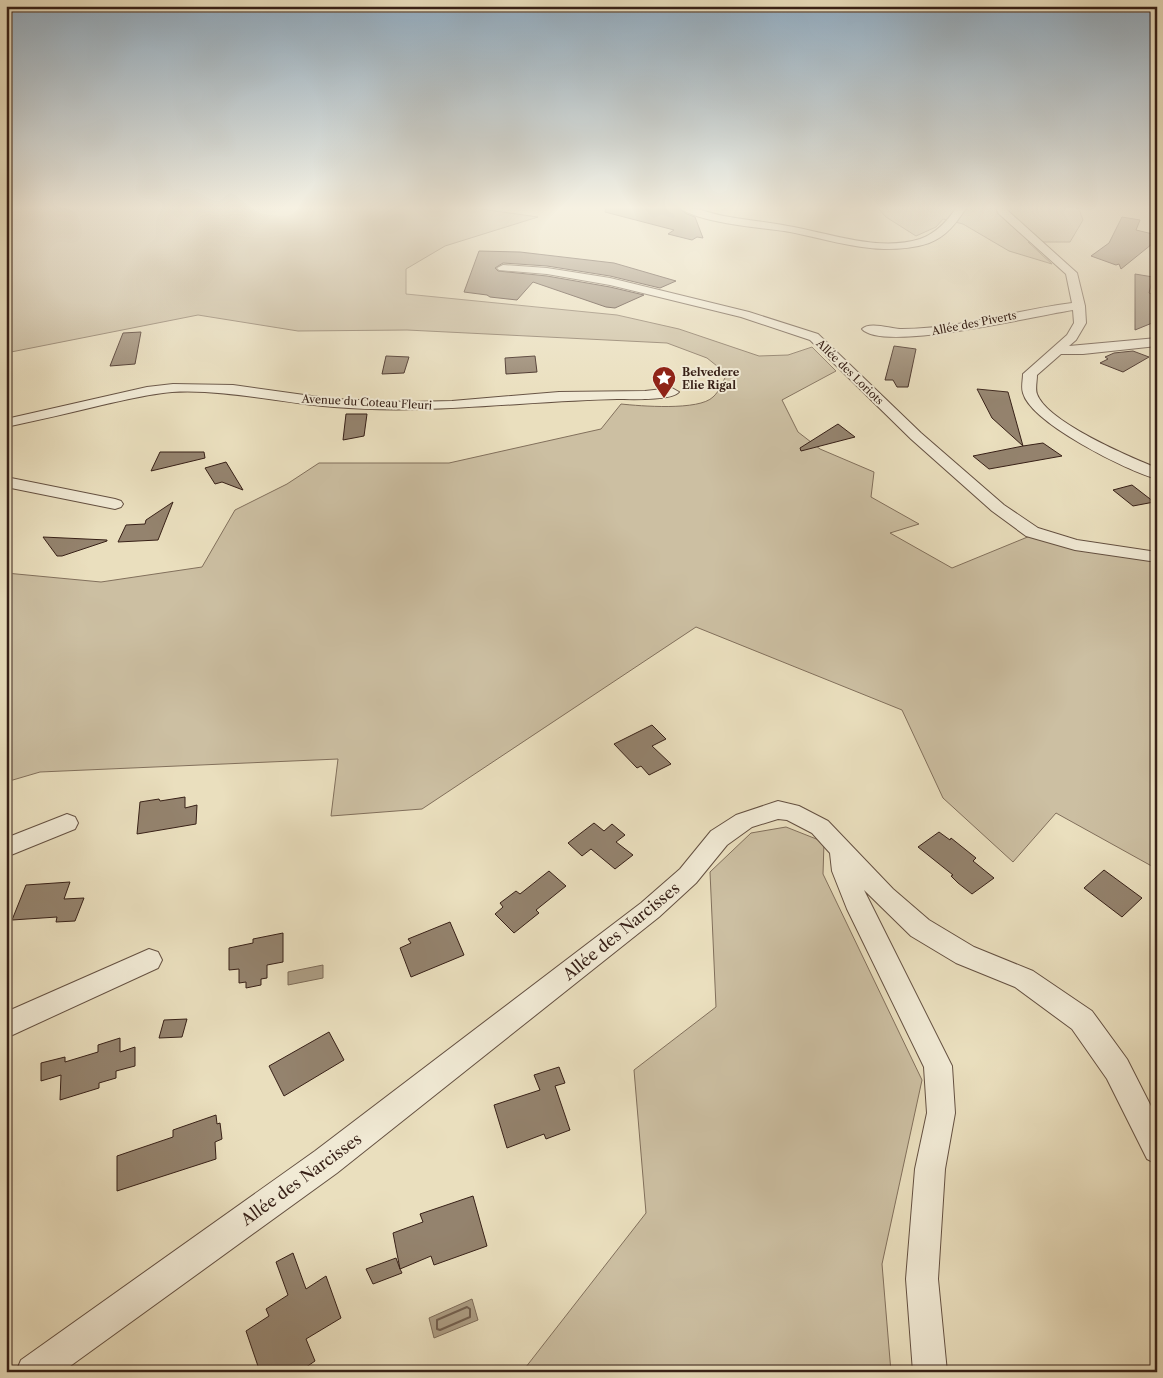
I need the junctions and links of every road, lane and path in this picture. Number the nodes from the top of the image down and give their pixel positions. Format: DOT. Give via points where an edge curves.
graph roads {
  1 [pos="552,271"];
  2 [pos="1070,271"];
  3 [pos="1079,306"];
  4 [pos="868,328"];
  5 [pos="1157,342"];
  6 [pos="1058,350"];
  7 [pos="672,392"];
  8 [pos="6,423"];
  9 [pos="1157,474"];
  10 [pos="6,482"];
  11 [pos="115,504"];
  12 [pos="1157,557"];
  13 [pos="67,823"];
  14 [pos="6,848"];
  15 [pos="841,849"];
  16 [pos="148,960"];
  17 [pos="6,1025"];
  18 [pos="1157,1149"];
  19 [pos="33,1372"];
  20 [pos="930,1372"];
  1 -- 12 [label="street, Allée des Loriots" via="582,275 792,328 814,337 916,436 998,508 1032,532 1075,544"];
  2 -- 3 [label="street"];
  3 -- 4 [label="street, Allée des Piverts" via="1039,310 929,332 881,332"];
  3 -- 6 [label="street" via="1080,323"];
  5 -- 6 [label="street"];
  6 -- 9 [label="street" via="1030,374 1030,394 1040,407 1064,428"];
  7 -- 8 [label="street, Avenue du Coteau Fleuri" via="410,406 332,402 233,390 173,388"];
  10 -- 11 [label="street"];
  13 -- 14 [label="street"];
  15 -- 18 [label="street, Allée des Narcisses" via="884,896 920,928 965,955 1024,979 1082,1020 1116,1069"];
  15 -- 19 [label="street, Allée des Narcisses" via="820,827 791,812 778,810 744,821 719,838 688,876 650,910 326,1162"];
  15 -- 20 [label="street" via="844,871 859,909 938,1066 941,1113 930,1169 922,1279"];
  16 -- 17 [label="street"];
}
